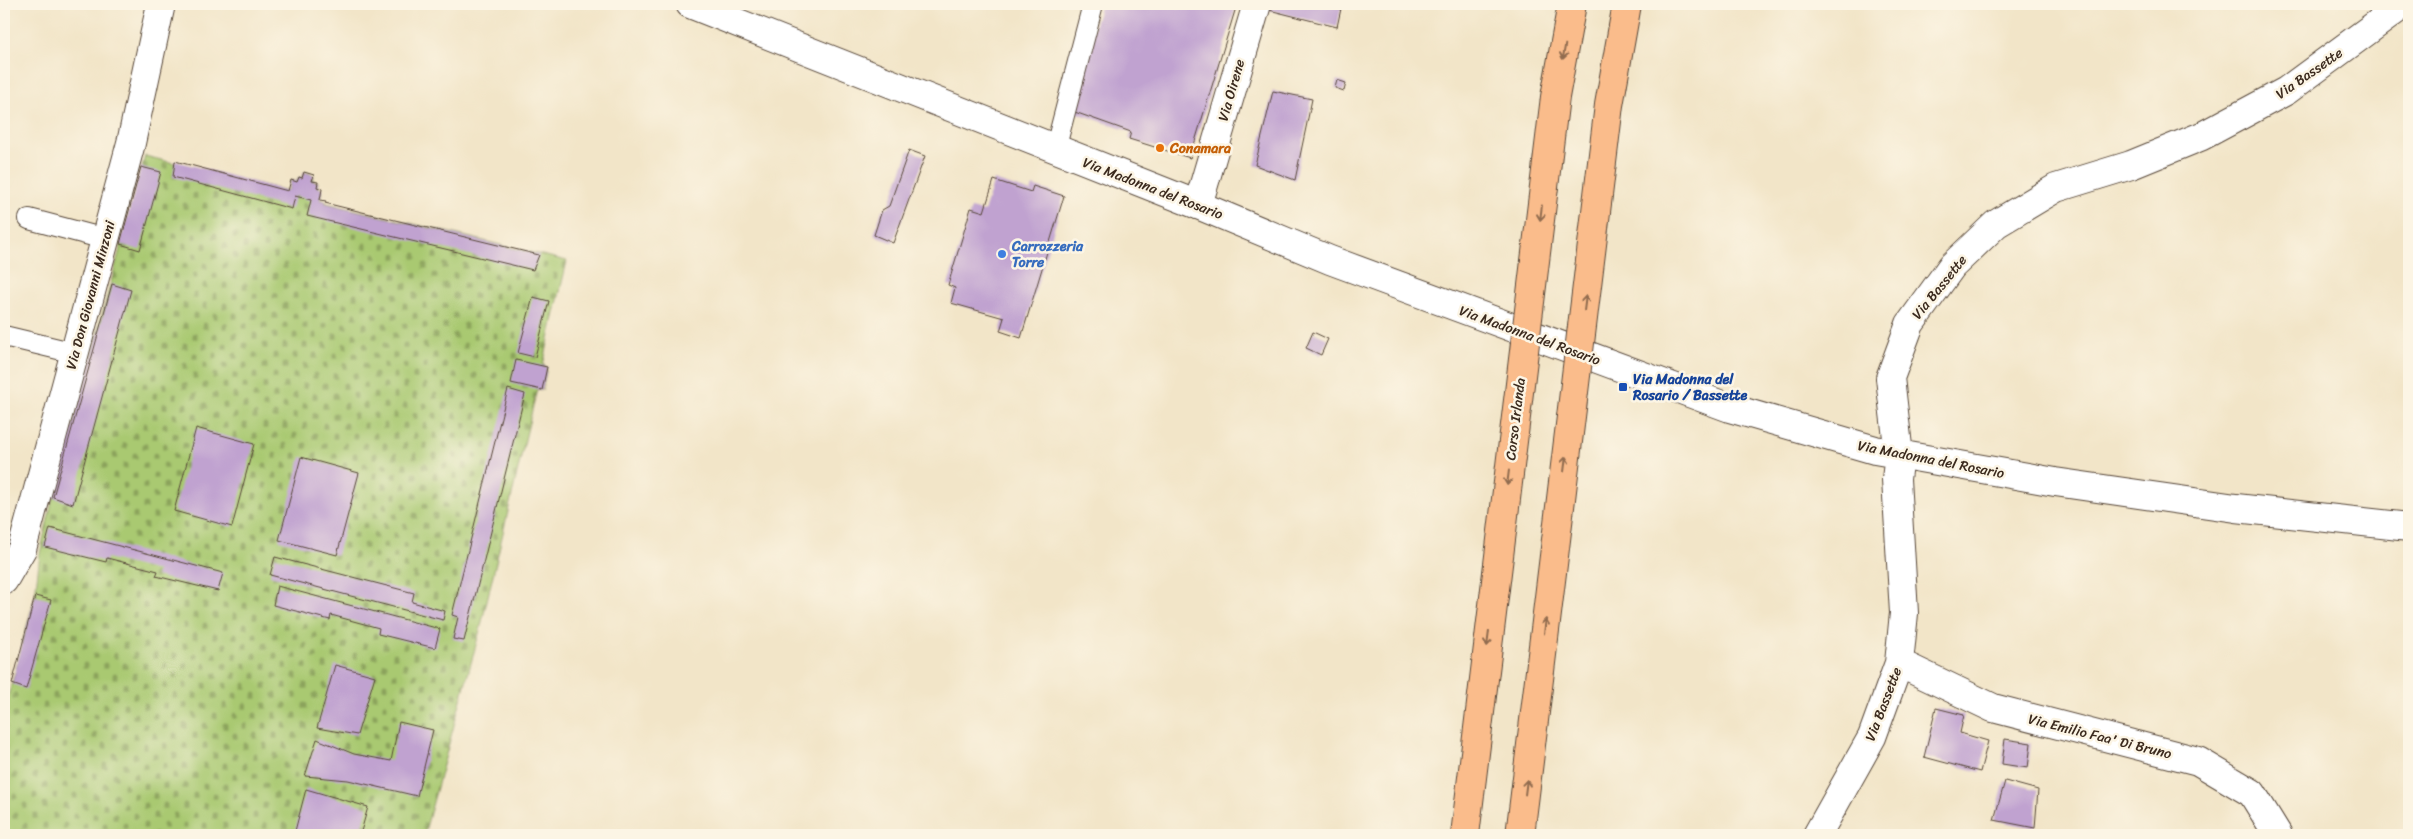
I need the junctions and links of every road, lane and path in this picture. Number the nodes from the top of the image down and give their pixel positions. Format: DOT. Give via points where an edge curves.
graph roads {
  1 [pos="161,4"];
  2 [pos="690,4"];
  3 [pos="1093,4"];
  4 [pos="1257,4"];
  5 [pos="1572,4"];
  6 [pos="1627,4"];
  7 [pos="2404,4"];
  8 [pos="1055,150"];
  9 [pos="1198,205"];
  10 [pos="28,218"];
  11 [pos="105,239"];
  12 [pos="4,336"];
  13 [pos="75,353"];
  14 [pos="1899,455"];
  15 [pos="2409,527"];
  16 [pos="4,580"];
  17 [pos="1899,663"];
  18 [pos="1465,835"];
  19 [pos="1520,835"];
  20 [pos="1817,835"];
  21 [pos="2278,835"];
  1 -- 11 [label="street, Via Don Giovanni Minzoni" via="131,143"];
  2 -- 8 [label="street, Via Madonna del Rosario"];
  3 -- 8 [label="lane"];
  4 -- 9 [label="street, Via Oirene"];
  5 -- 18 [label="highway, Corso Irlanda, one-way, bridge" via="1555,97"];
  19 -- 6 [label="highway, one-way, bridge" via="1609,105"];
  7 -- 14 [label="street, Via Bassette" via="2286,91 2193,140 2131,165 2056,188 1996,224 1952,266 1910,324 1890,378"];
  8 -- 9 [label="street, Via Madonna del Rosario"];
  9 -- 14 [label="street, Via Madonna del Rosario" via="1330,260 1730,408"];
  10 -- 11 [label="lane"];
  11 -- 13 [label="street, Via Don Giovanni Minzoni"];
  12 -- 13 [label="lane"];
  13 -- 16 [label="street, Via Don Giovanni Minzoni" via="22,549"];
  14 -- 15 [label="street, Via Madonna del Rosario" via="2236,508"];
  14 -- 17 [label="street, Via Bassette" via="1896,479 1904,613"];
  17 -- 20 [label="street, Via Bassette" via="1872,737"];
  17 -- 21 [label="street, Via Emilio Faa' Di Bruno" via="1993,708 2198,761 2252,793"];
}
